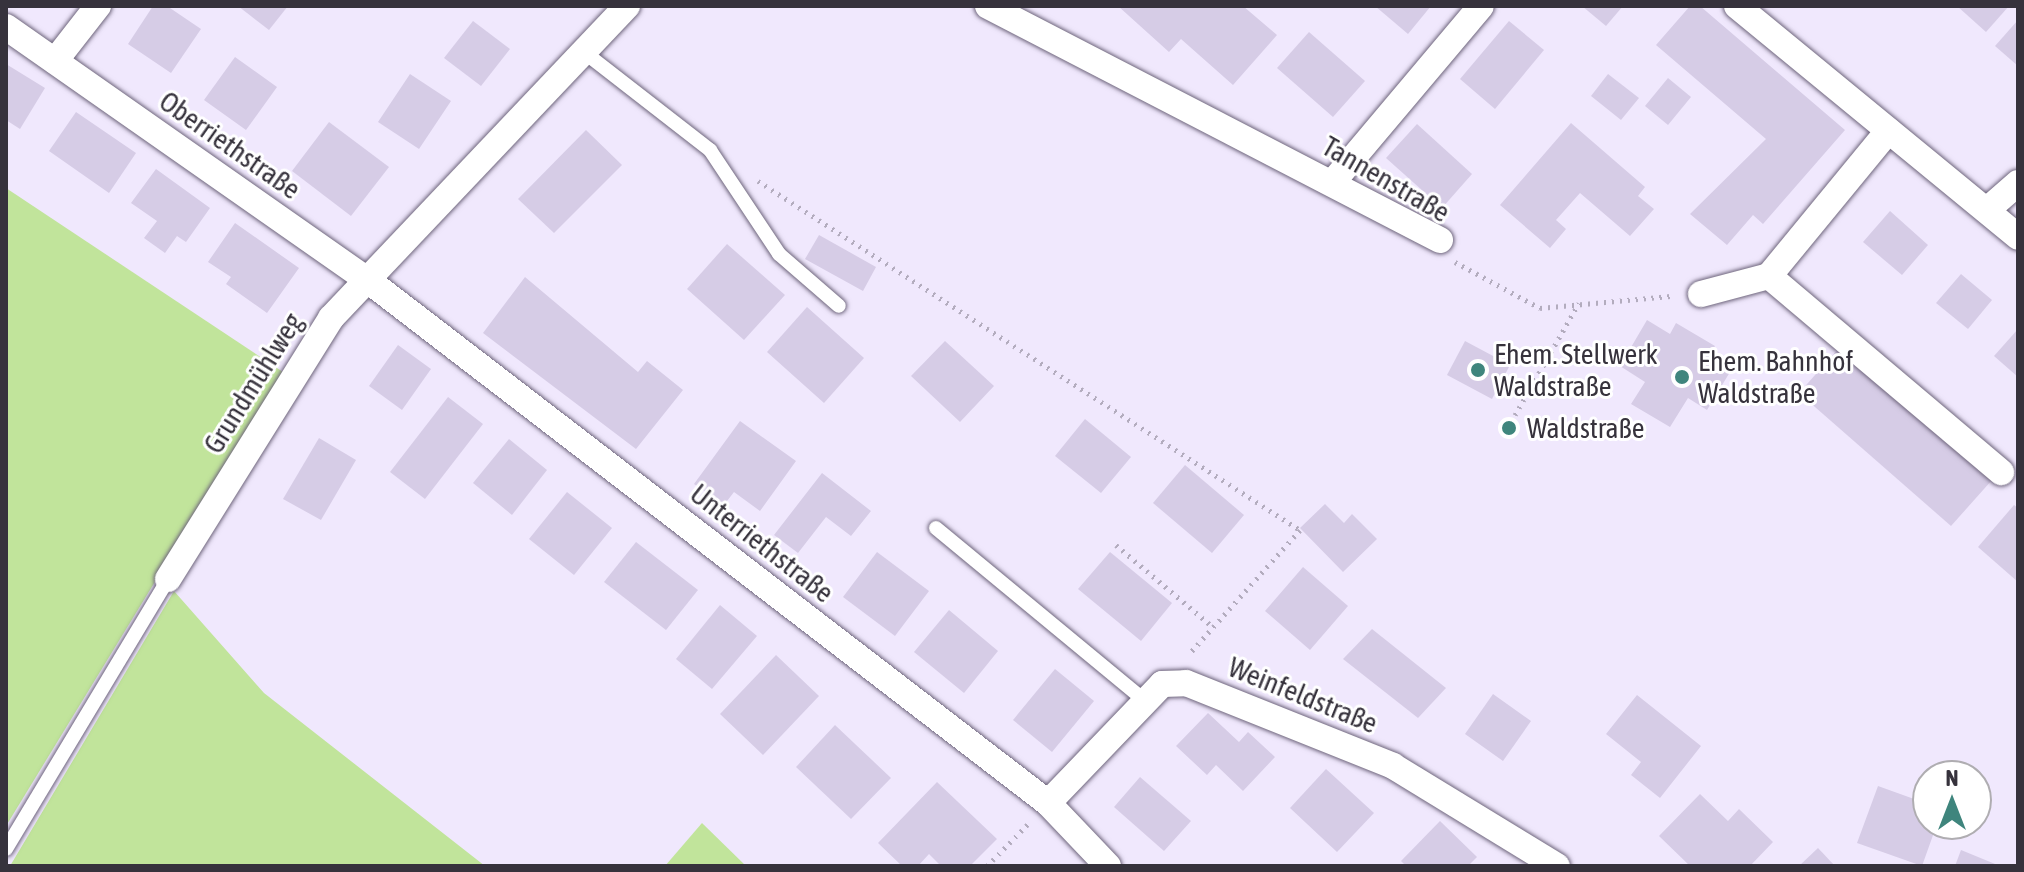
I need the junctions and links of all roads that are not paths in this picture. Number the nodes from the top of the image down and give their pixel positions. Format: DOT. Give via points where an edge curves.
graph roads {
  1 [pos="98,6"];
  2 [pos="627,6"];
  3 [pos="988,6"];
  4 [pos="1481,6"];
  5 [pos="1737,6"];
  6 [pos="6,27"];
  7 [pos="584,52"];
  8 [pos="55,61"];
  9 [pos="1888,131"];
  10 [pos="1332,183"];
  11 [pos="2018,183"];
  12 [pos="1987,210"];
  13 [pos="2018,237"];
  14 [pos="1440,240"];
  15 [pos="1769,276"];
  16 [pos="369,281"];
  17 [pos="1701,294"];
  18 [pos="839,306"];
  19 [pos="2001,472"];
  20 [pos="936,528"];
  21 [pos="168,579"];
  22 [pos="1153,693"];
  23 [pos="1048,803"];
  24 [pos="6,849"];
  25 [pos="1108,866"];
  26 [pos="1557,866"];
  1 -- 8 [label="street"];
  2 -- 7 [label="street, Grundmühlweg"];
  3 -- 10 [label="street, Tannenstraße"];
  4 -- 10 [label="street"];
  5 -- 9 [label="street"];
  6 -- 8 [label="street, Oberriethstraße"];
  7 -- 16 [label="street, Grundmühlweg"];
  7 -- 18 [label="lane" via="710,150 779,254"];
  8 -- 16 [label="street, Oberriethstraße"];
  9 -- 12 [label="street"];
  9 -- 15 [label="street"];
  10 -- 14 [label="street, Tannenstraße"];
  11 -- 12 [label="street"];
  12 -- 13 [label="street"];
  15 -- 17 [label="street"];
  15 -- 19 [label="street"];
  16 -- 21 [label="street, Grundmühlweg" via="331,318"];
  16 -- 23 [label="street, Unterriethstraße"];
  20 -- 22 [label="lane"];
  21 -- 24 [label="lane, Grundmühlweg"];
  22 -- 23 [label="street"];
  22 -- 26 [label="street, Weinfeldstraße" via="1186,683 1393,766"];
  23 -- 25 [label="street, Unterriethstraße"];
}
